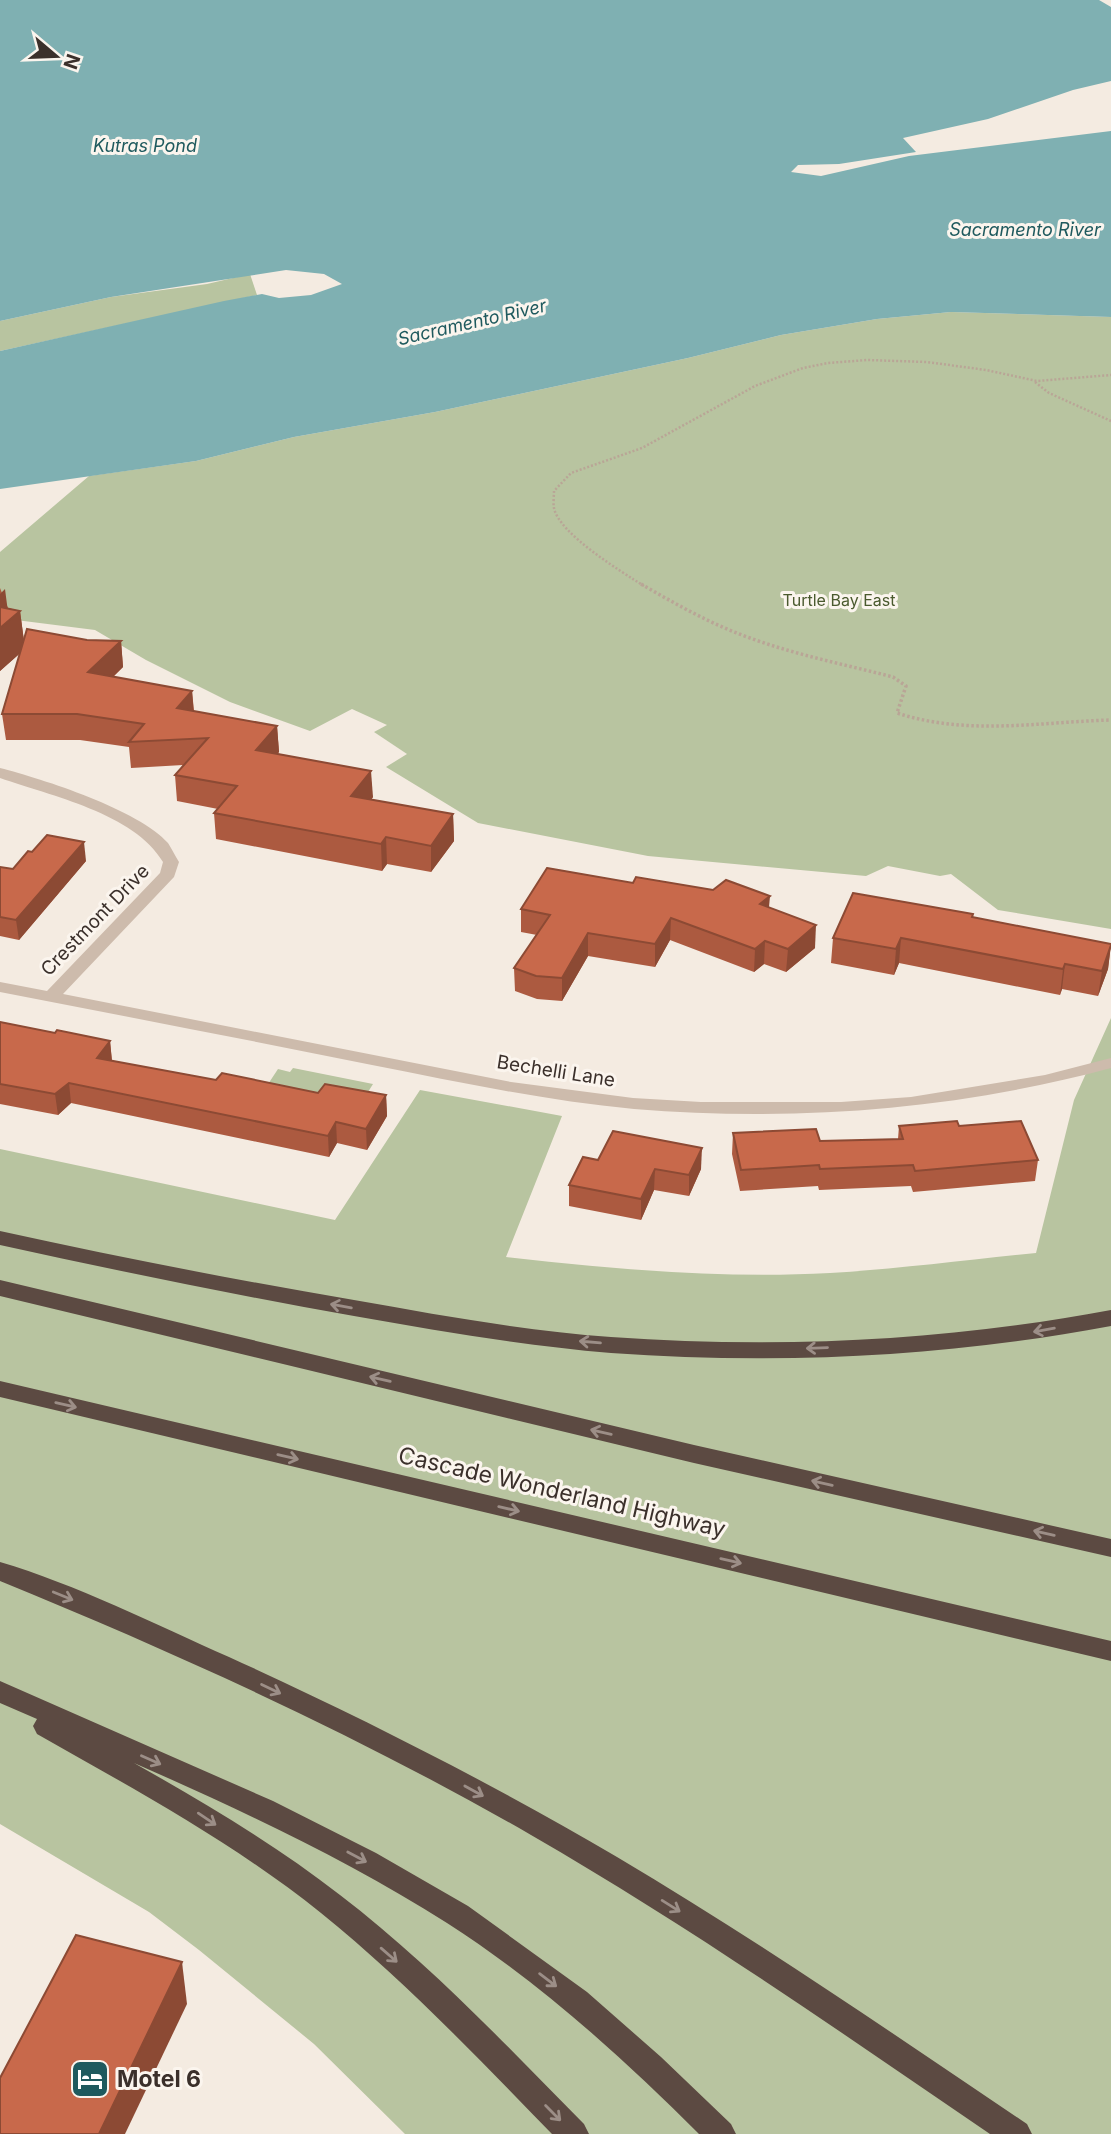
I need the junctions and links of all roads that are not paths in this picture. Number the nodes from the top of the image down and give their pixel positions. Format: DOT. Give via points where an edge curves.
graph roads {
  1 [pos="0,773"];
  2 [pos="0,986"];
  3 [pos="51,996"];
  4 [pos="1111,1062"];
  5 [pos="0,1238"];
  6 [pos="0,1288"];
  7 [pos="1111,1318"];
  8 [pos="0,1389"];
  9 [pos="1111,1548"];
  10 [pos="0,1571"];
  11 [pos="1111,1651"];
  12 [pos="0,1691"];
  13 [pos="0,1699"];
  14 [pos="573,2134"];
  15 [pos="720,2134"];
  16 [pos="1017,2134"];
  1 -- 3 [label="street, Crestmont Drive" via="135,823 157,840 171,862 168,874"];
  2 -- 3 [label="street, Bechelli Lane"];
  3 -- 4 [label="street, Bechelli Lane" via="552,1094 668,1107 763,1110 896,1102 998,1088"];
  7 -- 5 [label="highway, one-way" via="923,1345 645,1347 443,1324 213,1284"];
  9 -- 6 [label="highway, one-way"];
  8 -- 11 [label="highway, Cascade Wonderland Highway, one-way"];
  10 -- 16 [label="highway, one-way" via="169,1640 468,1787 674,1908"];
  12 -- 15 [label="highway, one-way" via="312,1833 416,1889 587,2010"];
  13 -- 14 [label="highway, one-way" via="192,1809 293,1877 430,1990"];
}
